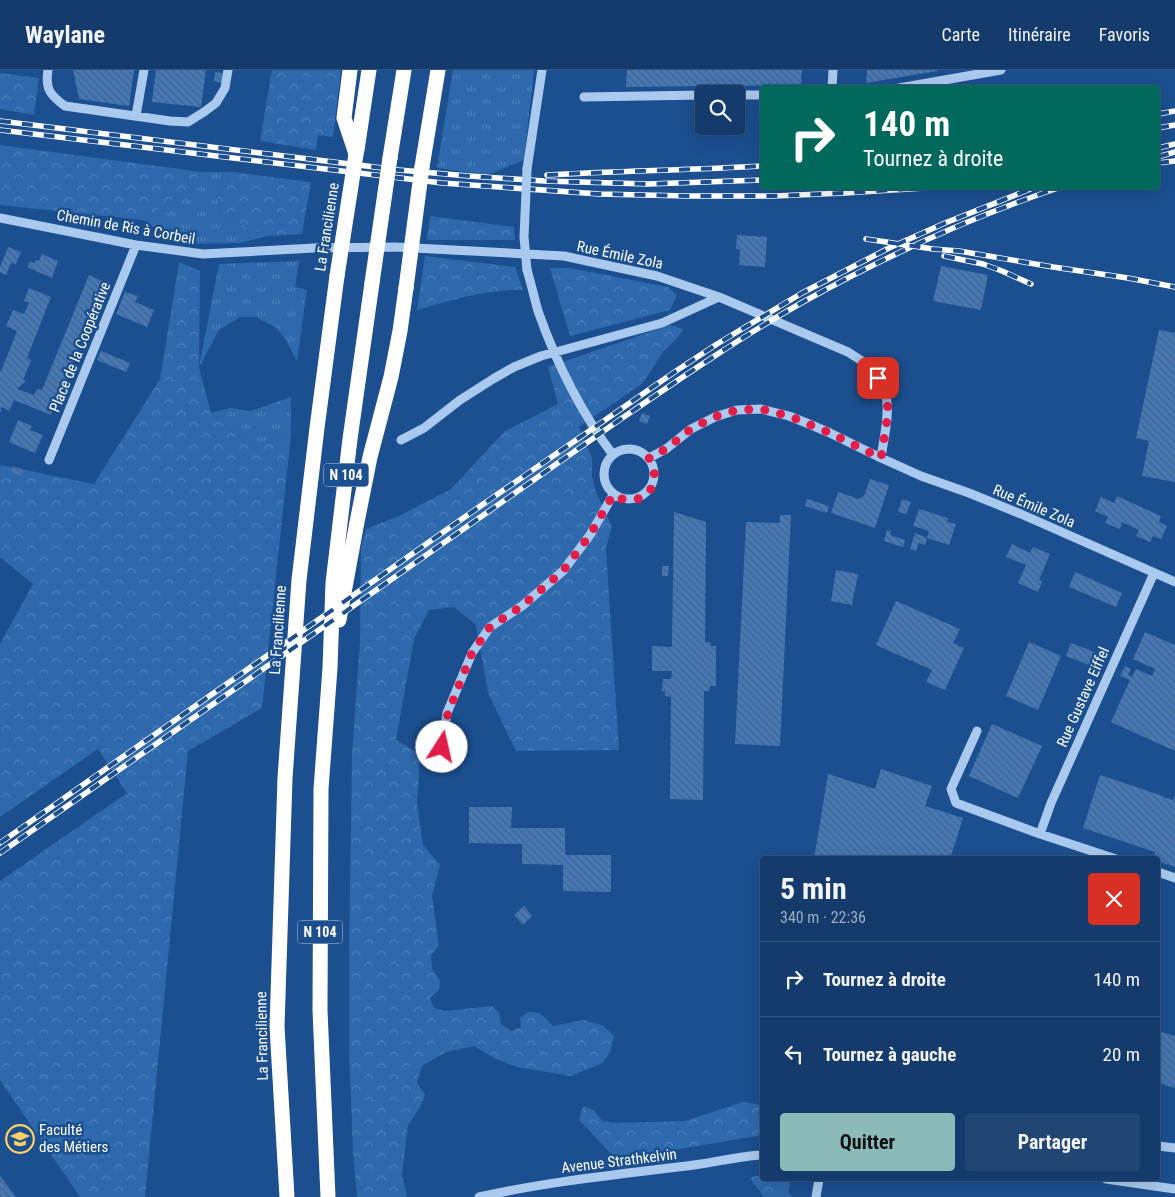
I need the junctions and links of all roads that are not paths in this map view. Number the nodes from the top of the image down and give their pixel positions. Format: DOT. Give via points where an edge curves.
graph roads {
  1 [pos="48,70"];
  2 [pos="144,70"];
  3 [pos="228,70"];
  4 [pos="350,70"];
  5 [pos="369,70"];
  6 [pos="404,70"];
  7 [pos="438,70"];
  8 [pos="542,70"];
  9 [pos="833,70"];
  10 [pos="1001,70"];
  11 [pos="832,85"];
  12 [pos="916,85"];
  13 [pos="695,95"];
  14 [pos="745,95"];
  15 [pos="760,95"];
  16 [pos="584,97"];
  17 [pos="136,116"];
  18 [pos="356,154"];
  19 [pos="1,221"];
  20 [pos="136,244"];
  21 [pos="248,251"];
  22 [pos="719,297"];
  23 [pos="555,353"];
  24 [pos="401,440"];
  25 [pos="613,455"];
  26 [pos="649,458"];
  27 [pos="881,458"];
  28 [pos="49,460"];
  29 [pos="613,495"];
  30 [pos="1154,573"];
  31 [pos="1175,582"];
  32 [pos="330,668"];
  33 [pos="977,731"];
  34 [pos="442,747"];
  35 [pos="1040,834"];
  36 [pos="1107,856"];
  37 [pos="1160,873"];
  38 [pos="1175,878"];
  39 [pos="1160,1146"];
  40 [pos="1175,1148"];
  41 [pos="760,1155"];
  42 [pos="819,1181"];
  43 [pos="1121,1181"];
  44 [pos="1175,1188"];
  45 [pos="287,1197"];
  46 [pos="328,1197"];
  47 [pos="479,1197"];
  48 [pos="816,1197"];
  1 -- 17 [label="street" via="48,88 65,106"];
  2 -- 17 [label="street"];
  3 -- 17 [label="street" via="225,88 216,103 188,122"];
  4 -- 18 [label="highway" via="344,118"];
  5 -- 18 [label="highway, La Francilienne / N 104"];
  6 -- 32 [label="highway, N 104, bridge" via="350,439 333,583"];
  7 -- 32 [label="highway, bridge" via="400,331 370,457"];
  8 -- 23 [label="street, bridge" via="527,169 524,237 527,270"];
  9 -- 11 [label="street"];
  10 -- 12 [label="street"];
  13 -- 16 [label="street"];
  14 -- 15 [label="street"];
  18 -- 45 [label="highway, La Francilienne / N 104, bridge" via="316,428 299,580 285,778 277,1027"];
  19 -- 20 [label="street, Chemin de Ris à Corbeil"];
  20 -- 21 [label="street, Chemin de Ris à Corbeil" via="202,254"];
  20 -- 28 [label="street, Place de la Coopérative"];
  21 -- 22 [label="street, Rue Émile Zola" via="396,247 564,256 657,276"];
  22 -- 23 [label="street" via="662,323"];
  22 -- 27 [label="street, Rue Émile Zola" via="848,352 866,364 887,394 888,414"];
  23 -- 24 [label="street" via="514,367"];
  23 -- 25 [label="street" via="584,413"];
  25 -- 26 [label="street" via="626,449 636,450"];
  25 -- 29 [label="street" via="604,470 604,479"];
  26 -- 27 [label="street, Rue Émile Zola" via="714,417 737,410 761,409 789,416"];
  26 -- 29 [label="street" via="655,472 649,491 632,500"];
  27 -- 30 [label="street, Rue Émile Zola"];
  29 -- 34 [label="street" via="590,535 563,571 522,606 490,627 472,653 448,713"];
  30 -- 31 [label="street, Rue Émile Zola"];
  30 -- 35 [label="street, Rue Gustave Eiffel"];
  32 -- 46 [label="highway, N 104" via="322,789 320,1010"];
  33 -- 35 [label="street" via="951,789 956,802"];
  35 -- 36 [label="street"];
  37 -- 38 [label="street"];
  39 -- 40 [label="street"];
  41 -- 47 [label="street, Avenue Strathkelvin" via="568,1181"];
  42 -- 48 [label="street"];
  43 -- 44 [label="street"];
}
